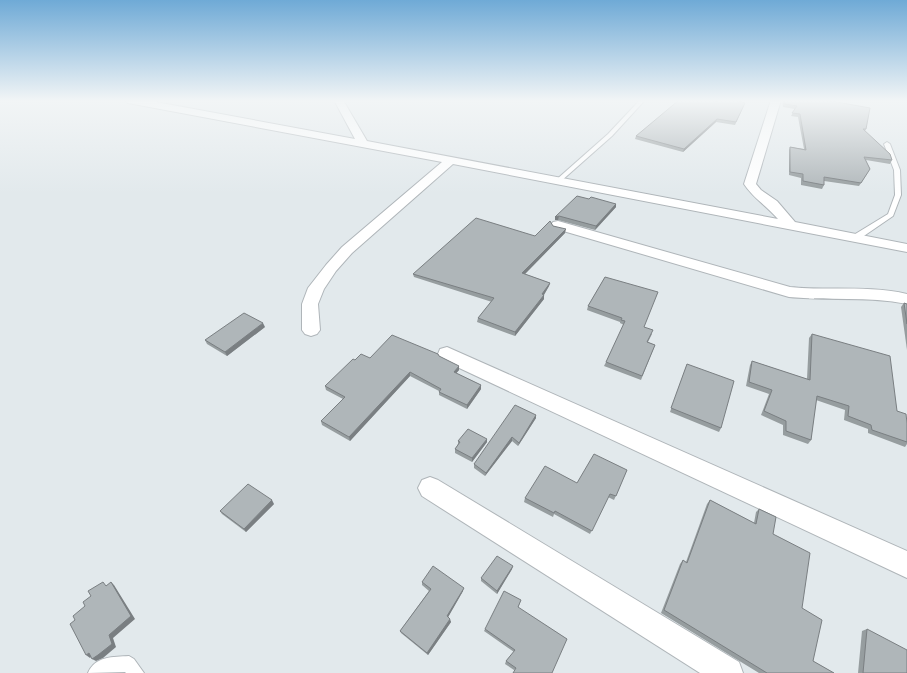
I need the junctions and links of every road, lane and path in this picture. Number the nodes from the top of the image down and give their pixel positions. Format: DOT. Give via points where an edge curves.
graph roads {
  1 [pos="296,131"];
  2 [pos="356,131"];
  3 [pos="613,131"];
  4 [pos="766,131"];
  5 [pos="363,144"];
  6 [pos="887,144"];
  7 [pos="451,160"];
  8 [pos="558,181"];
  9 [pos="558,225"];
  10 [pos="791,226"];
  11 [pos="855,238"];
  12 [pos="907,248"];
  13 [pos="907,299"];
  14 [pos="311,330"];
  15 [pos="447,354"];
  16 [pos="430,488"];
  17 [pos="907,565"];
  18 [pos="96,673"];
  19 [pos="136,673"];
  20 [pos="728,673"];
  1 -- 5 [label="street"];
  2 -- 5 [label="street"];
  3 -- 8 [label="lane"];
  4 -- 10 [label="street" via="750,184"];
  5 -- 7 [label="street"];
  6 -- 11 [label="lane" via="897,170 898,195 891,215"];
  7 -- 8 [label="street"];
  7 -- 14 [label="street" via="347,250 330,268 316,288 310,304"];
  8 -- 10 [label="street"];
  9 -- 13 [label="street" via="789,292 872,293"];
  10 -- 11 [label="street"];
  11 -- 12 [label="street"];
  15 -- 17 [label="street"];
  16 -- 20 [label="street"];
  18 -- 19 [label="lane" via="106,666 129,664"];
}
